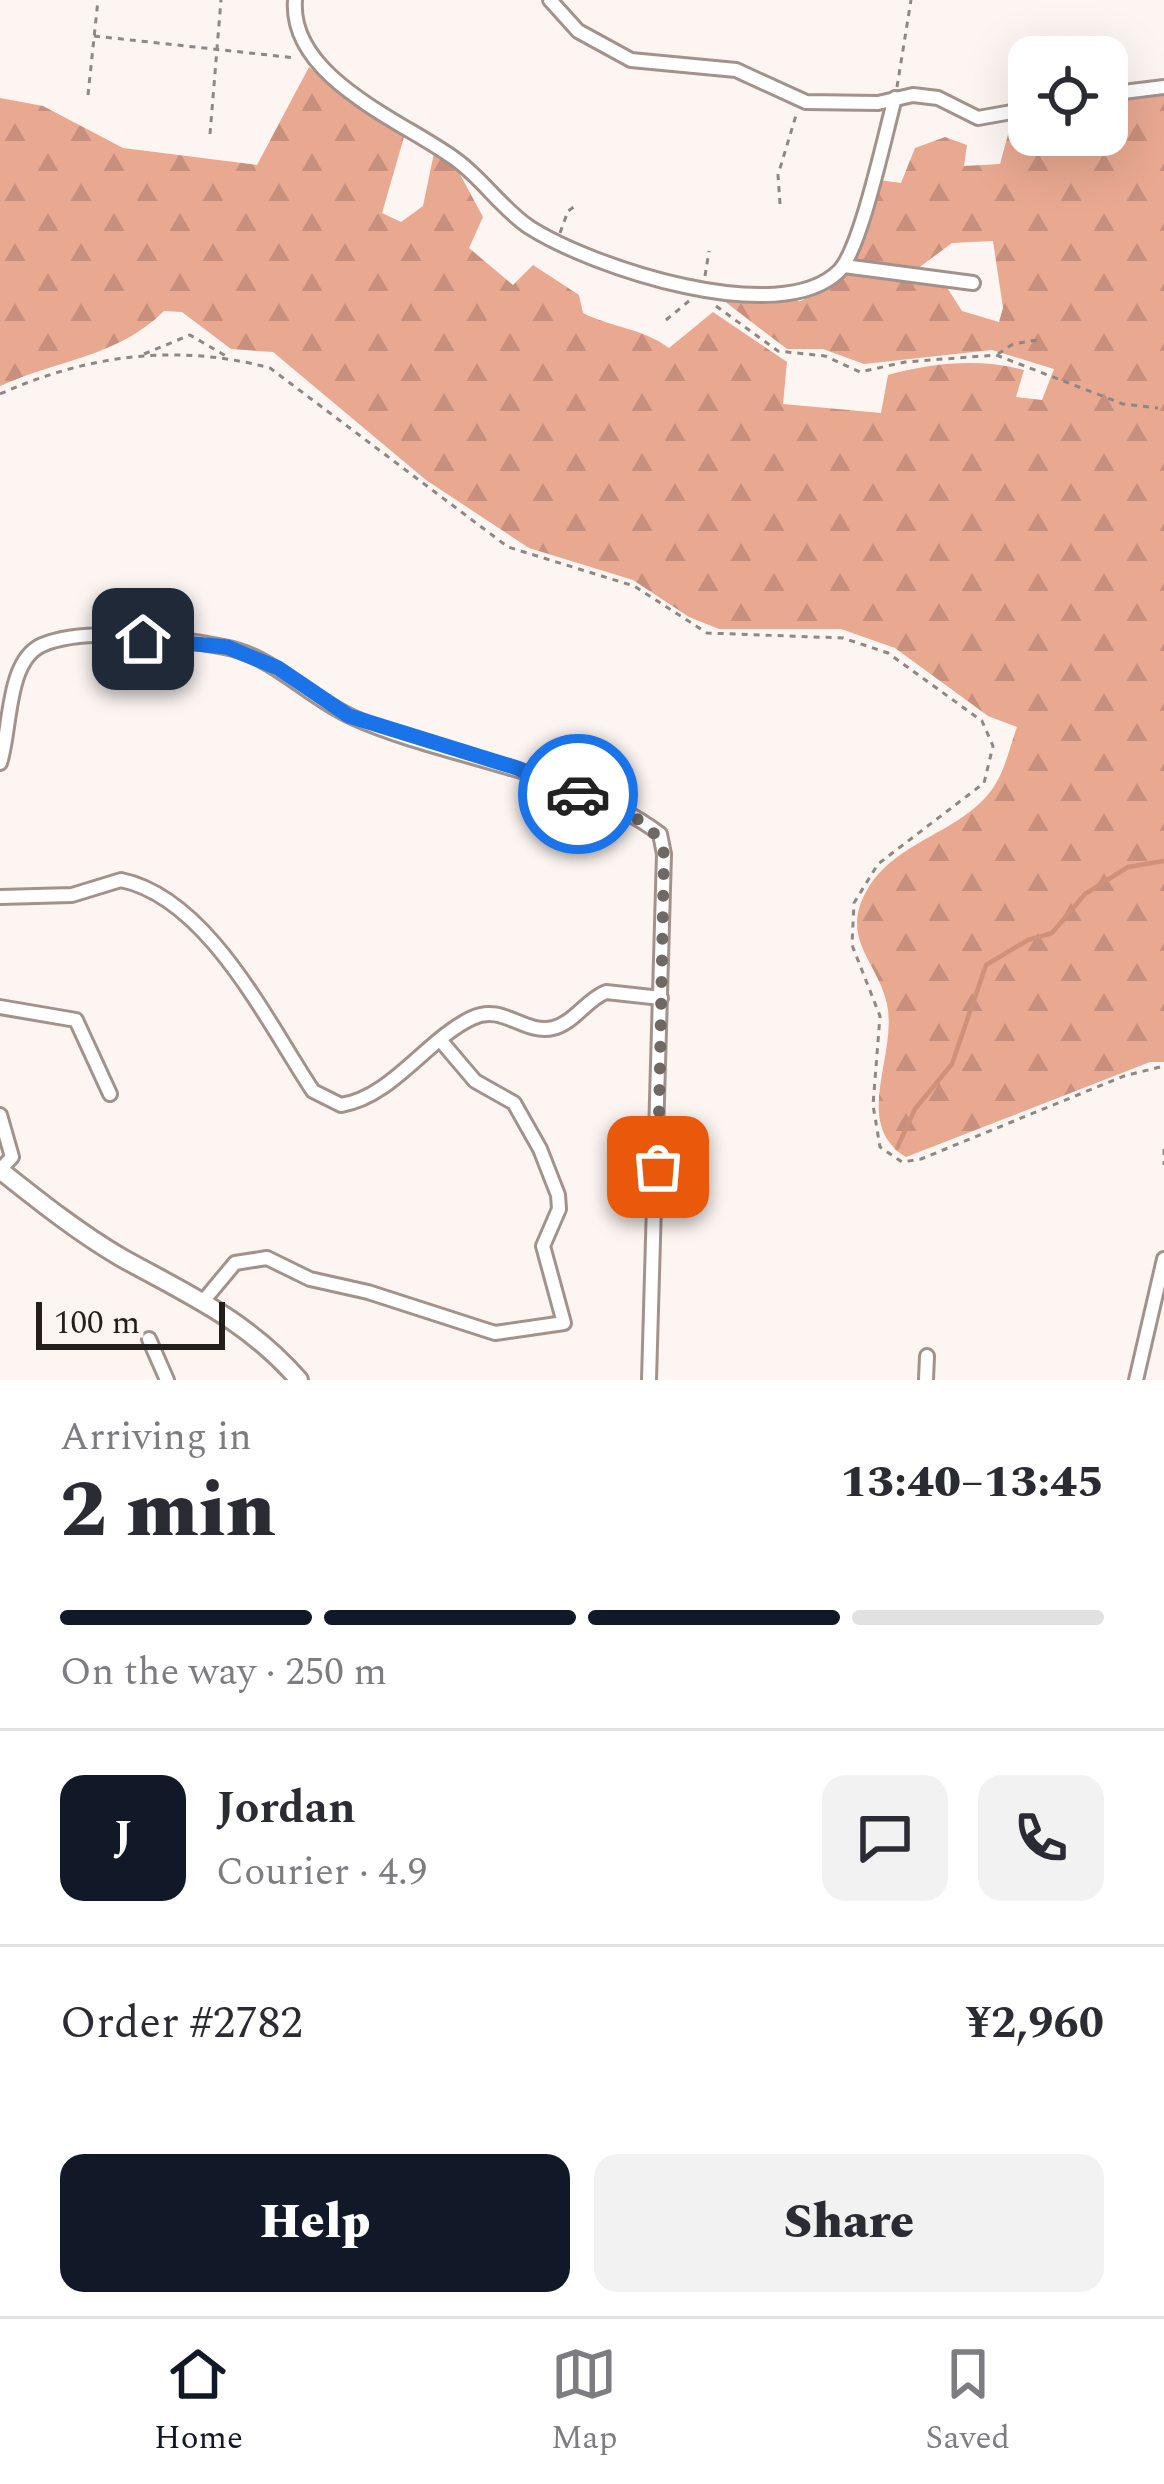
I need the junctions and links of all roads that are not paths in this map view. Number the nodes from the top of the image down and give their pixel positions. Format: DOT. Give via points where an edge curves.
graph roads {
  1 [pos="295,0"];
  2 [pos="550,0"];
  3 [pos="1164,87"];
  4 [pos="1128,91"];
  5 [pos="895,98"];
  6 [pos="1008,113"];
  7 [pos="844,266"];
  8 [pos="973,283"];
  9 [pos="0,763"];
  10 [pos="0,898"];
  11 [pos="661,998"];
  12 [pos="0,1007"];
  13 [pos="441,1041"];
  14 [pos="110,1094"];
  15 [pos="0,1115"];
  16 [pos="0,1170"];
  17 [pos="1164,1259"];
  18 [pos="205,1299"];
  19 [pos="149,1340"];
  20 [pos="927,1356"];
  21 [pos="167,1380"];
  22 [pos="299,1380"];
  23 [pos="649,1380"];
  24 [pos="926,1380"];
  25 [pos="1136,1380"];
  1 -- 7 [label="street" via="296,25 317,62 557,240 624,272 704,289 800,294"];
  2 -- 5 [label="street" via="578,31 631,60 736,70 825,104"];
  3 -- 4 [label="street"];
  5 -- 6 [label="street" via="938,98 978,118"];
  5 -- 7 [label="street"];
  7 -- 8 [label="street"];
  9 -- 11 [label="street" via="18,675 41,646 101,635 227,647 278,668 349,716 517,768 660,834"];
  10 -- 13 [label="street" via="72,895 122,880 176,905 205,932 326,1101 364,1098"];
  11 -- 13 [label="street" via="606,992 547,1029 484,1014"];
  11 -- 23 [label="street"];
  12 -- 14 [label="street" via="76,1020"];
  13 -- 18 [label="street" via="475,1081 514,1103 541,1149 558,1195 543,1246 564,1323 495,1333 310,1280 267,1258 236,1264"];
  15 -- 16 [label="street" via="11,1157"];
  16 -- 18 [label="main road" via="121,1257"];
  17 -- 25 [label="street"];
  18 -- 22 [label="main road" via="251,1330"];
  19 -- 21 [label="street"];
  20 -- 24 [label="street"];
}
